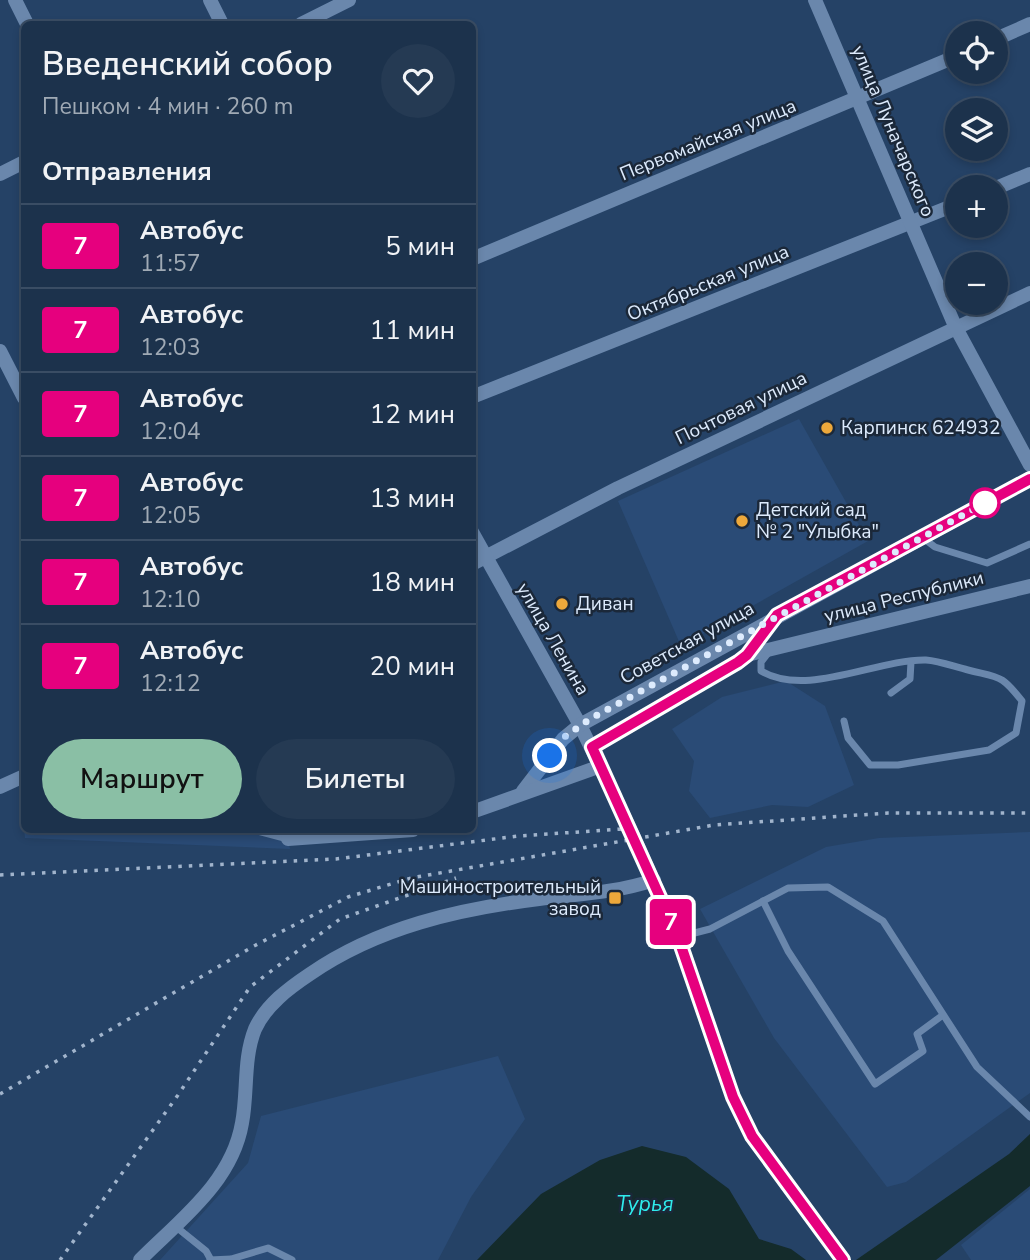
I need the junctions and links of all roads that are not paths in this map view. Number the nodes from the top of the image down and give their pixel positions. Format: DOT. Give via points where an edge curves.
graph roads {
  1 [pos="15,0"];
  2 [pos="211,0"];
  3 [pos="349,0"];
  4 [pos="815,0"];
  5 [pos="26,21"];
  6 [pos="221,21"];
  7 [pos="307,21"];
  8 [pos="1030,24"];
  9 [pos="1008,34"];
  10 [pos="945,61"];
  11 [pos="859,99"];
  12 [pos="21,164"];
  13 [pos="0,174"];
  14 [pos="1030,174"];
  15 [pos="1008,183"];
  16 [pos="945,209"];
  17 [pos="912,223"];
  18 [pos="476,257"];
  19 [pos="1030,293"];
  20 [pos="955,326"];
  21 [pos="0,351"];
  22 [pos="21,392"];
  23 [pos="476,395"];
  24 [pos="1030,465"];
  25 [pos="1030,479"];
  26 [pos="922,538"];
  27 [pos="1030,544"];
  28 [pos="479,561"];
  29 [pos="1030,586"];
  30 [pos="777,615"];
  31 [pos="771,650"];
  32 [pos="747,655"];
  33 [pos="911,662"];
  34 [pos="891,694"];
  35 [pos="845,721"];
  36 [pos="580,725"];
  37 [pos="592,747"];
  38 [pos="601,766"];
  39 [pos="21,777"];
  40 [pos="0,787"];
  41 [pos="523,791"];
  42 [pos="476,810"];
  43 [pos="265,833"];
  44 [pos="348,833"];
  45 [pos="288,839"];
  46 [pos="654,880"];
  47 [pos="763,901"];
  48 [pos="678,937"];
  49 [pos="943,1015"];
  50 [pos="1030,1117"];
  51 [pos="174,1226"];
  52 [pos="140,1260"];
  53 [pos="210,1260"];
  54 [pos="292,1260"];
  55 [pos="843,1260"];
  1 -- 5 [label="street"];
  2 -- 6 [label="street"];
  3 -- 7 [label="street"];
  4 -- 11 [label="street, улица Луначарского"];
  8 -- 9 [label="street"];
  10 -- 11 [label="street, Первомайская улица"];
  11 -- 17 [label="street, улица Луначарского"];
  11 -- 18 [label="street, Первомайская улица"];
  12 -- 13 [label="street"];
  14 -- 15 [label="street"];
  16 -- 17 [label="street, Октябрьская улица"];
  17 -- 20 [label="street, улица Луначарского"];
  17 -- 23 [label="street, Октябрьская улица"];
  19 -- 20 [label="street, Почтовая улица"];
  20 -- 24 [label="street, улица Луначарского"];
  20 -- 28 [label="street, Почтовая улица" via="618,488"];
  21 -- 22 [label="street"];
  25 -- 26 [label="street, Советская улица"];
  26 -- 27 [label="lane" via="935,547 987,563"];
  26 -- 30 [label="street, Советская улица"];
  28 -- 36 [label="street, улица Ленина"];
  29 -- 31 [label="street, улица Республики"];
  30 -- 32 [label="street, Советская улица"];
  30 -- 36 [label="street, Советская улица"];
  31 -- 32 [label="street, улица Республики"];
  31 -- 33 [label="lane" via="761,662 761,671 793,679 826,678"];
  32 -- 37 [label="street, Советская улица"];
  33 -- 34 [label="lane" via="910,679"];
  33 -- 35 [label="lane" via="927,660 1005,679 1022,701 1016,733 989,750 898,765 870,765 848,738"];
  36 -- 37 [label="street, улица Ленина"];
  36 -- 41 [label="street, Советская улица" via="563,738"];
  37 -- 38 [label="street, улица Ленина"];
  38 -- 41 [label="street"];
  38 -- 46 [label="street, улица Ленина"];
  39 -- 40 [label="street"];
  41 -- 42 [label="street"];
  43 -- 45 [label="lane"];
  44 -- 45 [label="street"];
  46 -- 48 [label="street, улица Ленина"];
  46 -- 51 [label="street" via="615,891 512,902 427,920 332,958 294,985 273,1003 256,1028 248,1053 243,1121 229,1163 214,1186"];
  47 -- 48 [label="lane" via="710,929"];
  47 -- 49 [label="lane" via="788,888 828,887 883,921"];
  47 -- 49 [label="lane" via="788,951 875,1084 923,1051 917,1034"];
  48 -- 55 [label="street, улица Ленина" via="733,1097 752,1136"];
  49 -- 50 [label="lane" via="977,1067"];
  51 -- 52 [label="street"];
  51 -- 53 [label="lane" via="206,1251"];
  53 -- 54 [label="lane" via="268,1248"];
}
